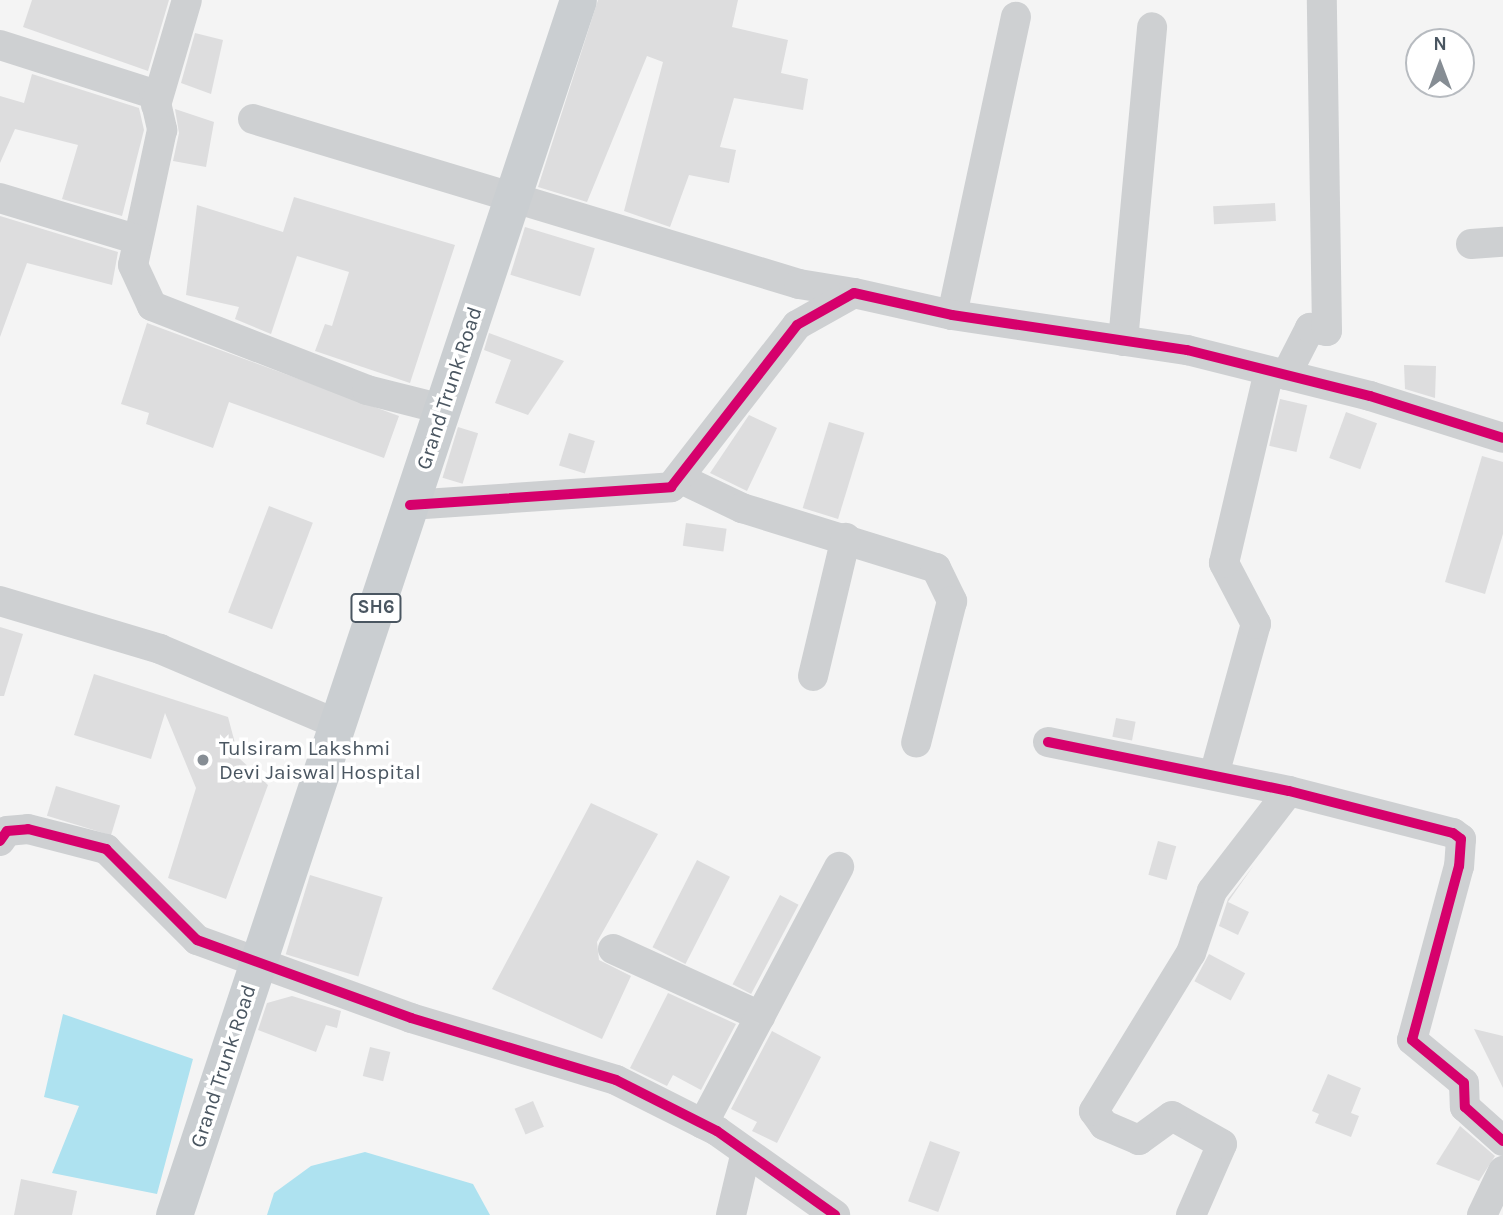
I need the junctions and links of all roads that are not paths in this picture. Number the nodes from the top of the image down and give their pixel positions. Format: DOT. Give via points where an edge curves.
graph roads {
  1 [pos="187,0"];
  2 [pos="578,0"];
  3 [pos="1322,0"];
  4 [pos="1016,17"];
  5 [pos="1152,27"];
  6 [pos="0,45"];
  7 [pos="156,105"];
  8 [pos="253,119"];
  9 [pos="513,196"];
  10 [pos="0,198"];
  11 [pos="136,239"];
  12 [pos="1503,242"];
  13 [pos="1471,244"];
  14 [pos="855,293"];
  15 [pos="952,315"];
  16 [pos="1123,341"];
  17 [pos="1278,373"];
  18 [pos="442,409"];
  19 [pos="1503,438"];
  20 [pos="679,478"];
  21 [pos="410,505"];
  22 [pos="846,538"];
  23 [pos="0,601"];
  24 [pos="813,676"];
  25 [pos="337,724"];
  26 [pos="1048,742"];
  27 [pos="916,743"];
  28 [pos="1214,775"];
  29 [pos="1289,791"];
  30 [pos="0,841"];
  31 [pos="839,867"];
  32 [pos="613,949"];
  33 [pos="257,966"];
  34 [pos="760,1016"];
  35 [pos="703,1124"];
  36 [pos="1503,1141"];
  37 [pos="745,1156"];
  38 [pos="1503,1171"];
  39 [pos="174,1215"];
  40 [pos="731,1215"];
  41 [pos="835,1215"];
  42 [pos="1191,1215"];
  43 [pos="1482,1215"];
  1 -- 7 [label="street"];
  2 -- 9 [label="main road, Grand Trunk Road / SH6"];
  3 -- 17 [label="street" via="1327,331 1310,327"];
  4 -- 15 [label="street"];
  5 -- 16 [label="street"];
  6 -- 7 [label="street" via="154,94"];
  7 -- 11 [label="street" via="162,130"];
  8 -- 9 [label="street"];
  9 -- 14 [label="street" via="799,284"];
  9 -- 18 [label="main road, Grand Trunk Road / SH6"];
  10 -- 11 [label="street"];
  11 -- 18 [label="street" via="133,265 152,306 367,390"];
  12 -- 13 [label="street"];
  14 -- 15 [label="street"];
  14 -- 20 [label="street" via="797,325"];
  15 -- 16 [label="street"];
  16 -- 17 [label="street"];
  17 -- 19 [label="street"];
  17 -- 28 [label="street" via="1224,563 1256,624"];
  18 -- 21 [label="main road, Grand Trunk Road / SH6"];
  20 -- 21 [label="street" via="671,487"];
  20 -- 22 [label="street" via="742,508"];
  21 -- 25 [label="main road, Grand Trunk Road / SH6"];
  22 -- 24 [label="street"];
  22 -- 27 [label="street" via="936,568 952,601"];
  23 -- 25 [label="street" via="160,649"];
  25 -- 33 [label="main road, Grand Trunk Road / SH6"];
  26 -- 28 [label="street"];
  28 -- 29 [label="street"];
  29 -- 36 [label="street" via="1461,839 1412,1040 1464,1083 1465,1107"];
  29 -- 42 [label="street" via="1212,891 1191,953 1094,1111 1104,1125 1139,1140 1172,1116 1222,1144"];
  30 -- 33 [label="street" via="7,831 28,829 106,849 197,940"];
  31 -- 34 [label="street"];
  32 -- 34 [label="street"];
  33 -- 35 [label="street" via="494,1046 578,1064"];
  33 -- 39 [label="main road, Grand Trunk Road / SH6"];
  34 -- 35 [label="street"];
  35 -- 37 [label="street"];
  37 -- 40 [label="street"];
  37 -- 41 [label="street"];
  38 -- 43 [label="street"];
}
